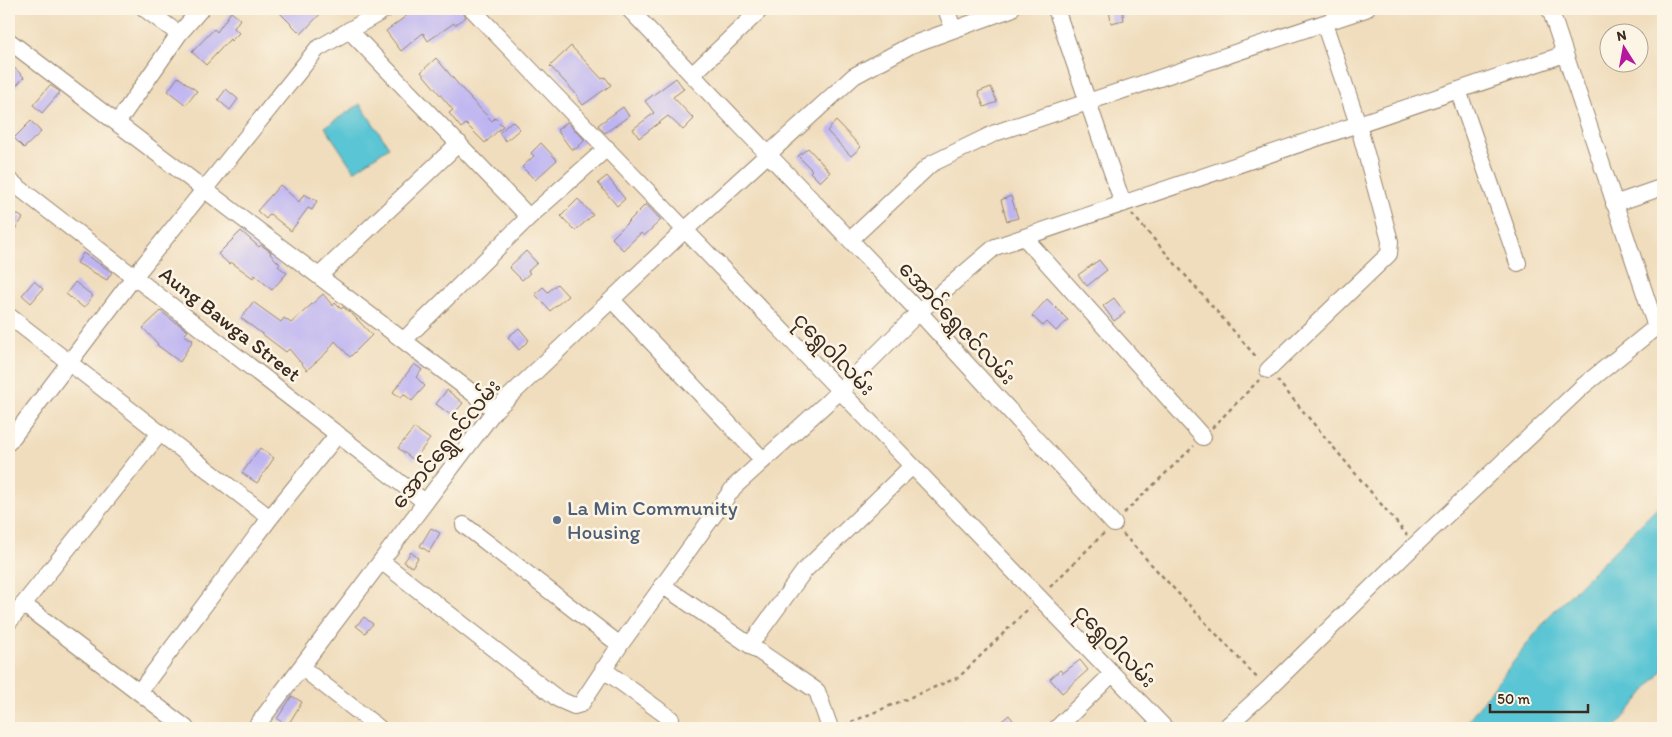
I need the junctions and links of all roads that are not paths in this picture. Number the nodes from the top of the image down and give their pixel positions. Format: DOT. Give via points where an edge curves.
graph roads {
  1 [pos="145,9"];
  2 [pos="201,9"];
  3 [pos="386,9"];
  4 [pos="472,9"];
  5 [pos="630,9"];
  6 [pos="761,9"];
  7 [pos="946,9"];
  8 [pos="1011,9"];
  9 [pos="1056,9"];
  10 [pos="1366,9"];
  11 [pos="1550,9"];
  12 [pos="1324,23"];
  13 [pos="953,28"];
  14 [pos="349,30"];
  15 [pos="179,34"];
  16 [pos="9,41"];
  17 [pos="1565,54"];
  18 [pos="692,75"];
  19 [pos="1458,90"];
  20 [pos="1088,102"];
  21 [pos="117,123"];
  22 [pos="1358,124"];
  23 [pos="459,144"];
  24 [pos="607,148"];
  25 [pos="768,154"];
  26 [pos="9,180"];
  27 [pos="1663,187"];
  28 [pos="205,189"];
  29 [pos="1123,204"];
  30 [pos="1614,204"];
  31 [pos="529,216"];
  32 [pos="686,230"];
  33 [pos="1024,237"];
  34 [pos="850,240"];
  35 [pos="1518,262"];
  36 [pos="319,276"];
  37 [pos="134,277"];
  38 [pos="612,300"];
  39 [pos="919,312"];
  40 [pos="9,316"];
  41 [pos="1660,326"];
  42 [pos="404,340"];
  43 [pos="69,363"];
  44 [pos="1268,370"];
  45 [pos="840,391"];
  46 [pos="495,410"];
  47 [pos="160,433"];
  48 [pos="338,434"];
  49 [pos="1203,437"];
  50 [pos="9,442"];
  51 [pos="764,460"];
  52 [pos="912,466"];
  53 [pos="425,502"];
  54 [pos="270,518"];
  55 [pos="1114,524"];
  56 [pos="464,525"];
  57 [pos="381,561"];
  58 [pos="662,586"];
  59 [pos="23,604"];
  60 [pos="9,622"];
  61 [pos="620,644"];
  62 [pos="750,645"];
  63 [pos="301,667"];
  64 [pos="603,669"];
  65 [pos="1112,674"];
  66 [pos="139,692"];
  67 [pos="671,719"];
  68 [pos="186,728"];
  69 [pos="255,728"];
  70 [pos="379,728"];
  71 [pos="830,728"];
  72 [pos="1057,728"];
  73 [pos="1164,728"];
  74 [pos="1225,728"];
  1 -- 15 [label="street"];
  2 -- 15 [label="street"];
  3 -- 14 [label="street"];
  4 -- 24 [label="street, ငုရွှေဝါလမ်း"];
  5 -- 18 [label="street, အောင်ရွှေဇင်လမ်း"];
  6 -- 18 [label="street"];
  7 -- 13 [label="street"];
  8 -- 13 [label="street, အောင်ရွှေဇင်လမ်း"];
  9 -- 20 [label="street"];
  10 -- 12 [label="street"];
  11 -- 17 [label="street"];
  12 -- 20 [label="street"];
  12 -- 22 [label="street"];
  13 -- 25 [label="street, အောင်ရွှေဇင်လမ်း" via="911,44 854,76"];
  14 -- 23 [label="street"];
  14 -- 28 [label="street" via="317,49"];
  15 -- 21 [label="street"];
  16 -- 21 [label="street"];
  17 -- 19 [label="street"];
  17 -- 30 [label="street"];
  18 -- 25 [label="street, အောင်ရွှေဇင်လမ်း"];
  19 -- 22 [label="street"];
  19 -- 35 [label="street"];
  20 -- 29 [label="street"];
  20 -- 34 [label="street" via="995,133 931,164"];
  21 -- 28 [label="street"];
  22 -- 29 [label="street"];
  22 -- 44 [label="street" via="1390,242 1389,254"];
  23 -- 31 [label="street"];
  23 -- 36 [label="street"];
  24 -- 31 [label="street"];
  24 -- 32 [label="street, ငုရွှေဝါလမ်း"];
  25 -- 32 [label="street, အောင်ရွှေဇင်လမ်း"];
  25 -- 34 [label="street, အောင်ရွှေဇင်လမ်း"];
  26 -- 37 [label="street, Aung Bawga Street"];
  27 -- 30 [label="street"];
  28 -- 36 [label="street"];
  28 -- 37 [label="street"];
  29 -- 33 [label="street"];
  30 -- 41 [label="street"];
  31 -- 42 [label="street"];
  32 -- 38 [label="street, အောင်ရွှေဇင်လမ်း"];
  32 -- 45 [label="street, ငုရွှေဝါလမ်း"];
  33 -- 39 [label="street" via="995,247"];
  33 -- 49 [label="street"];
  34 -- 39 [label="street, အောင်ရွှေဇင်လမ်း"];
  36 -- 42 [label="street"];
  37 -- 43 [label="street"];
  37 -- 48 [label="street, Aung Bawga Street"];
  38 -- 46 [label="street, အောင်ရွှေဇင်လမ်း"];
  38 -- 51 [label="street"];
  39 -- 45 [label="street"];
  39 -- 55 [label="street, အောင်ရွှေဇင်လမ်း"];
  40 -- 43 [label="street"];
  41 -- 74 [label="street" via="1583,386"];
  42 -- 46 [label="street"];
  43 -- 47 [label="street"];
  43 -- 50 [label="street"];
  45 -- 51 [label="street"];
  45 -- 52 [label="street, ငုရွှေဝါလမ်း"];
  46 -- 53 [label="street, အောင်ရွှေဇင်လမ်း"];
  47 -- 54 [label="street"];
  47 -- 59 [label="street"];
  48 -- 53 [label="street, Aung Bawga Street"];
  48 -- 54 [label="street"];
  51 -- 58 [label="street" via="734,487"];
  52 -- 62 [label="street" via="804,571"];
  52 -- 65 [label="street, ငုရွှေဝါလမ်း"];
  53 -- 57 [label="street, အောင်ရွှေဇင်လမ်း"];
  54 -- 66 [label="street"];
  56 -- 61 [label="street"];
  57 -- 63 [label="street, အောင်ရွှေဇင်လမ်း"];
  57 -- 64 [label="street" via="558,699 574,706 581,704"];
  58 -- 61 [label="street"];
  58 -- 62 [label="street"];
  59 -- 60 [label="street"];
  59 -- 66 [label="street"];
  61 -- 64 [label="street"];
  62 -- 71 [label="street" via="817,691"];
  63 -- 69 [label="street, အောင်ရွှေဇင်လမ်း"];
  63 -- 70 [label="street"];
  64 -- 67 [label="street"];
  65 -- 72 [label="street"];
  65 -- 73 [label="street, ငုရွှေဝါလမ်း"];
  66 -- 68 [label="street"];
}
